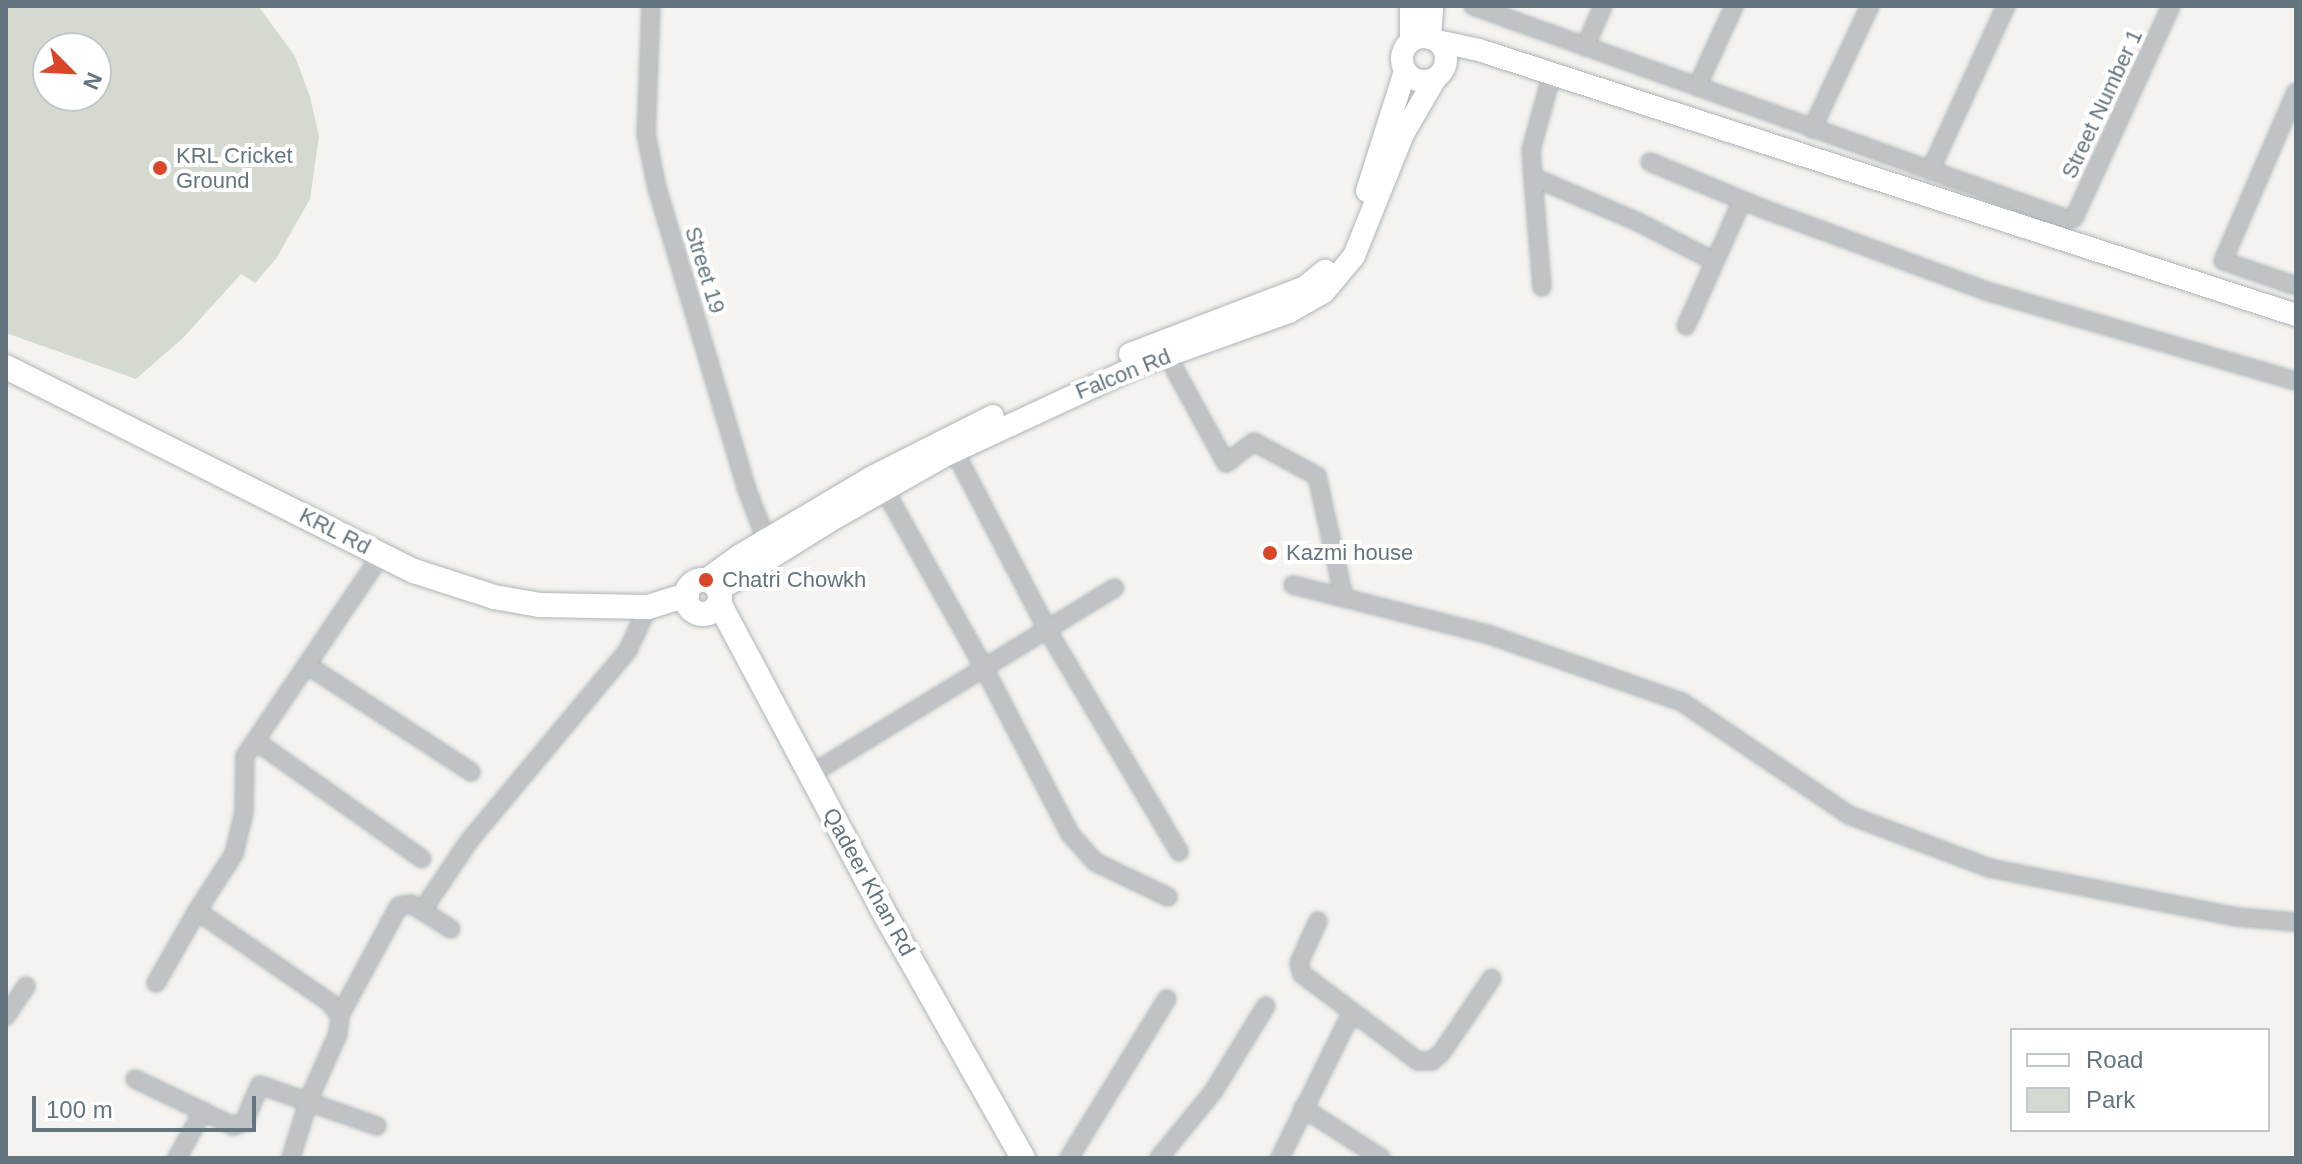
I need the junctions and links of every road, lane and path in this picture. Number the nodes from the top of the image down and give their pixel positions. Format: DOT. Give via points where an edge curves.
graph roads {
  1 [pos="651,6"];
  2 [pos="1411,6"];
  3 [pos="1432,6"];
  4 [pos="1473,6"];
  5 [pos="1603,6"];
  6 [pos="1734,6"];
  7 [pos="1870,6"];
  8 [pos="2006,6"];
  9 [pos="2171,6"];
  10 [pos="1426,40"];
  11 [pos="1585,47"];
  12 [pos="1479,50"];
  13 [pos="1405,71"];
  14 [pos="1440,74"];
  15 [pos="1552,74"];
  16 [pos="1697,87"];
  17 [pos="2296,92"];
  18 [pos="1812,129"];
  19 [pos="1650,162"];
  20 [pos="1930,171"];
  21 [pos="1533,177"];
  22 [pos="1742,201"];
  23 [pos="1714,261"];
  24 [pos="2296,286"];
  25 [pos="1542,287"];
  26 [pos="2296,315"];
  27 [pos="1686,326"];
  28 [pos="6,367"];
  29 [pos="1175,370"];
  30 [pos="2296,381"];
  31 [pos="958,458"];
  32 [pos="888,496"];
  33 [pos="766,539"];
  34 [pos="381,555"];
  35 [pos="1293,585"];
  36 [pos="1114,588"];
  37 [pos="713,596"];
  38 [pos="1344,598"];
  39 [pos="648,607"];
  40 [pos="1048,631"];
  41 [pos="307,665"];
  42 [pos="983,666"];
  43 [pos="257,742"];
  44 [pos="471,772"];
  45 [pos="811,774"];
  46 [pos="1179,852"];
  47 [pos="422,859"];
  48 [pos="1168,897"];
  49 [pos="197,911"];
  50 [pos="422,911"];
  51 [pos="1318,921"];
  52 [pos="2296,922"];
  53 [pos="451,929"];
  54 [pos="1492,978"];
  55 [pos="156,983"];
  56 [pos="26,986"];
  57 [pos="1167,999"];
  58 [pos="1266,1006"];
  59 [pos="340,1015"];
  60 [pos="6,1016"];
  61 [pos="1354,1016"];
  62 [pos="135,1079"];
  63 [pos="309,1099"];
  64 [pos="1303,1108"];
  65 [pos="203,1111"];
  66 [pos="377,1126"];
  67 [pos="177,1158"];
  68 [pos="291,1158"];
  69 [pos="1010,1158"];
  70 [pos="1023,1158"];
  71 [pos="1069,1158"];
  72 [pos="1159,1158"];
  73 [pos="1280,1158"];
  74 [pos="1381,1158"];
  1 -- 33 [label="street, Street 19" via="646,134 657,188"];
  2 -- 10 [label="street"];
  3 -- 10 [label="street"];
  4 -- 11 [label="street"];
  5 -- 11 [label="street"];
  6 -- 16 [label="street"];
  7 -- 18 [label="street"];
  8 -- 20 [label="street"];
  9 -- 20 [label="street, Street Number 1" via="2071,219"];
  10 -- 12 [label="street"];
  10 -- 13 [label="street" via="1402,55"];
  10 -- 14 [label="street" via="1444,49"];
  11 -- 16 [label="street"];
  12 -- 14 [label="street" via="1453,57"];
  12 -- 15 [label="street"];
  13 -- 14 [label="street" via="1419,81"];
  13 -- 33 [label="street, Falcon Rd" via="1355,224 1318,279 1114,361 958,432"];
  14 -- 37 [label="street, Falcon Rd" via="1403,134 1354,256 1324,292 1289,312 1138,366 946,455"];
  15 -- 21 [label="street" via="1531,150"];
  15 -- 26 [label="street"];
  16 -- 18 [label="street"];
  17 -- 24 [label="street" via="2223,261"];
  18 -- 20 [label="street"];
  19 -- 22 [label="street"];
  21 -- 23 [label="street"];
  21 -- 25 [label="street"];
  22 -- 23 [label="street"];
  22 -- 30 [label="street" via="1986,291"];
  23 -- 27 [label="street"];
  28 -- 34 [label="main road, KRL Rd"];
  29 -- 38 [label="street" via="1226,463 1254,442 1317,476"];
  31 -- 40 [label="street"];
  32 -- 42 [label="street"];
  33 -- 37 [label="street, Falcon Rd"];
  34 -- 39 [label="main road, KRL Rd" via="494,597 540,605"];
  34 -- 41 [label="street"];
  35 -- 38 [label="street"];
  36 -- 40 [label="street"];
  37 -- 39 [label="main road, KRL Rd" via="692,609 687,595"];
  37 -- 45 [label="main road, Qadeer Khan Rd"];
  37 -- 69 [label="main road, Qadeer Khan Rd"];
  38 -- 52 [label="street" via="1487,634 1682,702 1849,815 1989,868 2236,917"];
  39 -- 50 [label="street" via="628,650 469,841"];
  40 -- 42 [label="street"];
  40 -- 46 [label="street"];
  41 -- 43 [label="street"];
  41 -- 44 [label="street"];
  42 -- 45 [label="street"];
  42 -- 48 [label="street" via="1070,834 1095,862"];
  43 -- 47 [label="street"];
  43 -- 49 [label="street" via="245,756 244,812 234,854"];
  45 -- 70 [label="main road, Qadeer Khan Rd"];
  49 -- 55 [label="street"];
  49 -- 59 [label="street" via="329,1002"];
  50 -- 53 [label="street"];
  50 -- 59 [label="street" via="399,906"];
  51 -- 61 [label="street" via="1299,968"];
  54 -- 61 [label="street" via="1432,1061 1418,1061 1367,1020"];
  56 -- 60 [label="street"];
  57 -- 71 [label="street"];
  58 -- 72 [label="street" via="1213,1092"];
  59 -- 63 [label="street" via="338,1034"];
  61 -- 64 [label="street"];
  62 -- 65 [label="street"];
  63 -- 65 [label="street" via="260,1085 240,1126"];
  63 -- 66 [label="street"];
  63 -- 68 [label="street"];
  64 -- 73 [label="street"];
  64 -- 74 [label="street"];
  65 -- 67 [label="street"];
}
